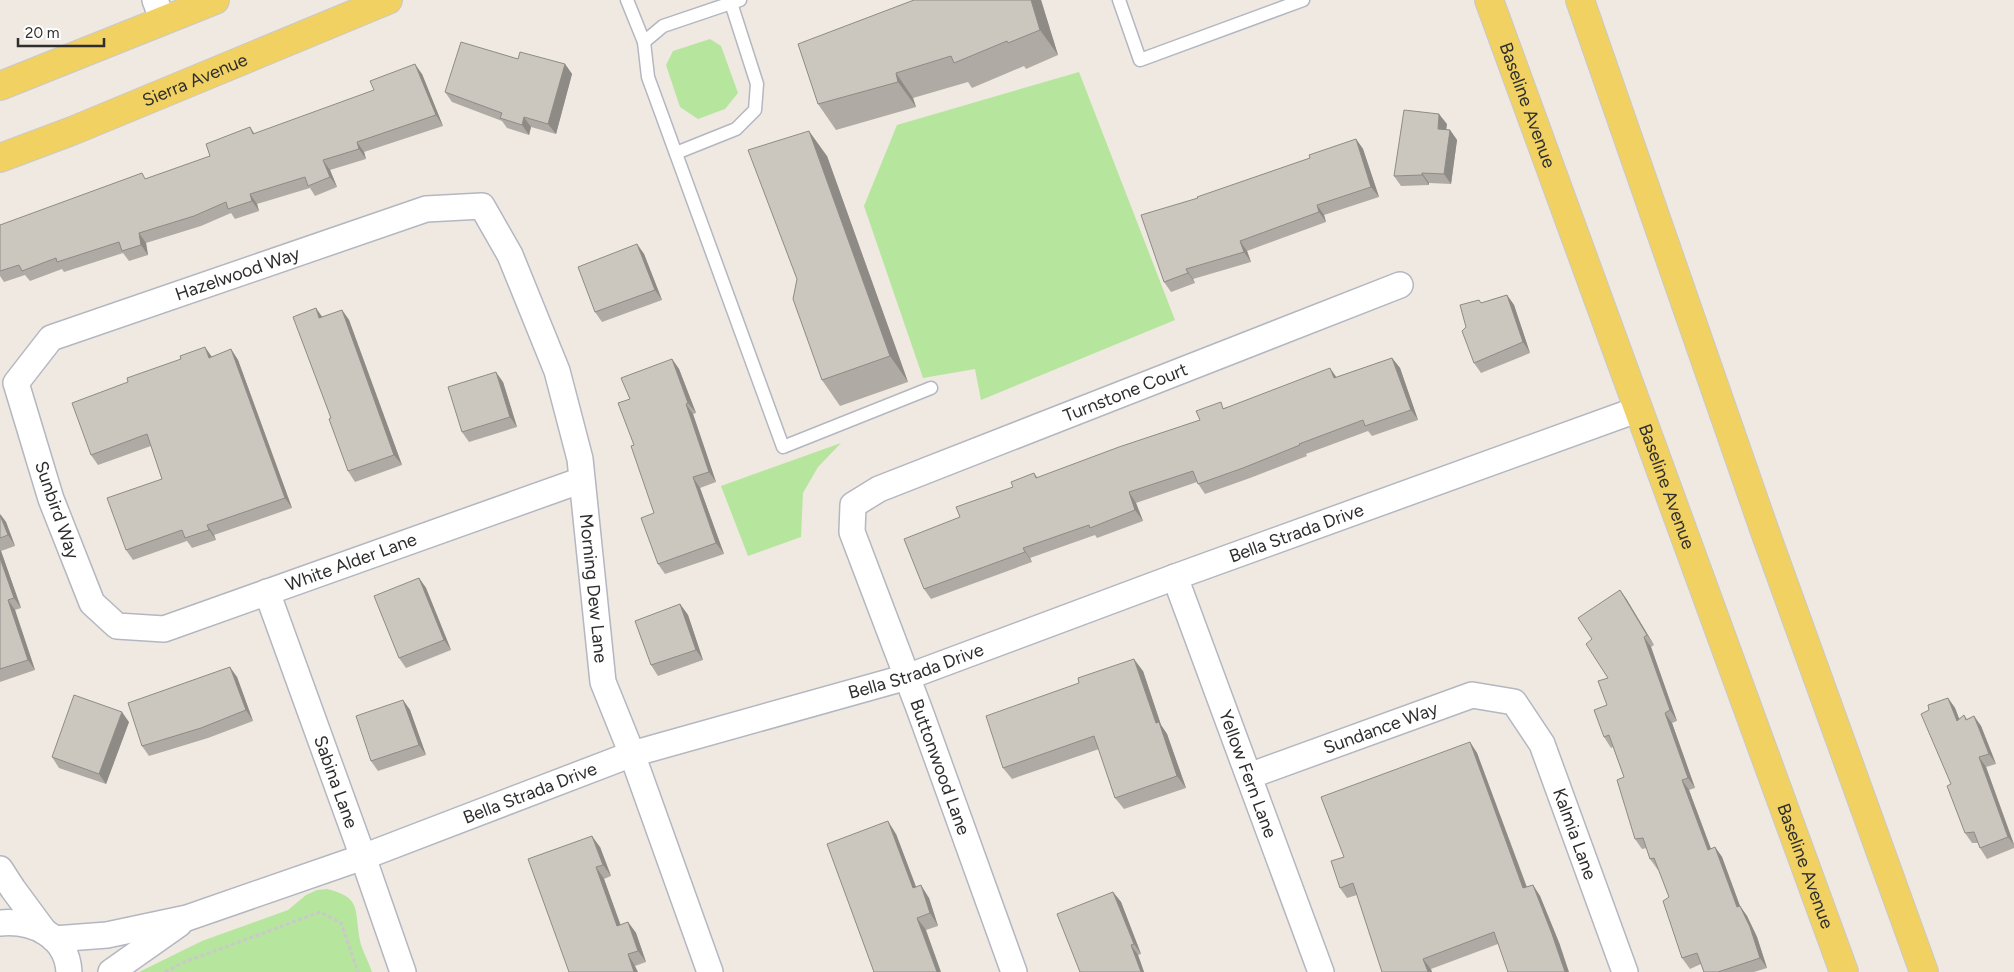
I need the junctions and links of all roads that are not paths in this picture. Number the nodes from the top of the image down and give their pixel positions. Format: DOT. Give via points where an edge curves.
graph roads {
  1 [pos="215,0"];
  2 [pos="388,0"];
  3 [pos="626,0"];
  4 [pos="1118,0"];
  5 [pos="1303,0"];
  6 [pos="1489,0"];
  7 [pos="1580,0"];
  8 [pos="735,2"];
  9 [pos="159,10"];
  10 [pos="644,42"];
  11 [pos="0,86"];
  12 [pos="676,153"];
  13 [pos="0,158"];
  14 [pos="482,206"];
  15 [pos="1400,285"];
  16 [pos="16,383"];
  17 [pos="931,388"];
  18 [pos="1638,409"];
  19 [pos="582,480"];
  20 [pos="853,505"];
  21 [pos="1175,577"];
  22 [pos="267,592"];
  23 [pos="117,626"];
  24 [pos="907,677"];
  25 [pos="1514,702"];
  26 [pos="632,754"];
  27 [pos="1249,776"];
  28 [pos="363,857"];
  29 [pos="0,869"];
  30 [pos="188,918"];
  31 [pos="0,923"];
  32 [pos="49,935"];
  33 [pos="69,972"];
  34 [pos="111,972"];
  35 [pos="403,972"];
  36 [pos="710,972"];
  37 [pos="1014,972"];
  38 [pos="1321,972"];
  39 [pos="1625,972"];
  40 [pos="1844,972"];
  41 [pos="1924,972"];
  1 -- 9 [label="main road"];
  2 -- 13 [label="main road, Sierra Avenue"];
  3 -- 10 [label="lane"];
  4 -- 5 [label="lane" via="1140,60"];
  6 -- 18 [label="main road, Baseline Avenue"];
  7 -- 41 [label="main road" via="1764,529"];
  8 -- 10 [label="lane" via="663,26"];
  8 -- 12 [label="lane" via="757,84 755,110 736,129"];
  9 -- 11 [label="main road"];
  10 -- 12 [label="lane" via="648,77"];
  12 -- 17 [label="lane" via="783,447"];
  14 -- 16 [label="street, Hazelwood Way" via="426,209 51,338"];
  14 -- 19 [label="street, Morning Dew Lane" via="510,254 557,371 580,459"];
  15 -- 20 [label="street, Turnstone Court" via="878,489"];
  16 -- 23 [label="street, Sunbird Way" via="51,499 92,604"];
  18 -- 21 [label="street, Bella Strada Drive"];
  18 -- 40 [label="main road, Baseline Avenue"];
  19 -- 22 [label="street, White Alder Lane"];
  19 -- 26 [label="street, Morning Dew Lane" via="603,682"];
  20 -- 24 [label="street, Buttonwood Lane" via="852,532"];
  21 -- 24 [label="street, Bella Strada Drive"];
  21 -- 27 [label="street, Yellow Fern Lane"];
  22 -- 23 [label="street, White Alder Lane" via="164,629"];
  22 -- 28 [label="street, Sabina Lane"];
  24 -- 26 [label="street, Bella Strada Drive"];
  24 -- 37 [label="street, Buttonwood Lane"];
  25 -- 27 [label="street, Sundance Way" via="1472,694"];
  25 -- 39 [label="street, Kalmia Lane" via="1542,744"];
  26 -- 28 [label="street, Bella Strada Drive"];
  26 -- 36 [label="street, Morning Dew Lane"];
  27 -- 38 [label="street, Yellow Fern Lane"];
  28 -- 30 [label="street, Bella Strada Drive"];
  28 -- 35 [label="street, Sabina Lane"];
  29 -- 32 [label="street"];
  30 -- 32 [label="street, Bella Strada Drive" via="107,935"];
  30 -- 34 [label="street, Bella Strada Drive"];
  31 -- 32 [label="street" via="32,925"];
  32 -- 33 [label="street" via="63,952"];
}
